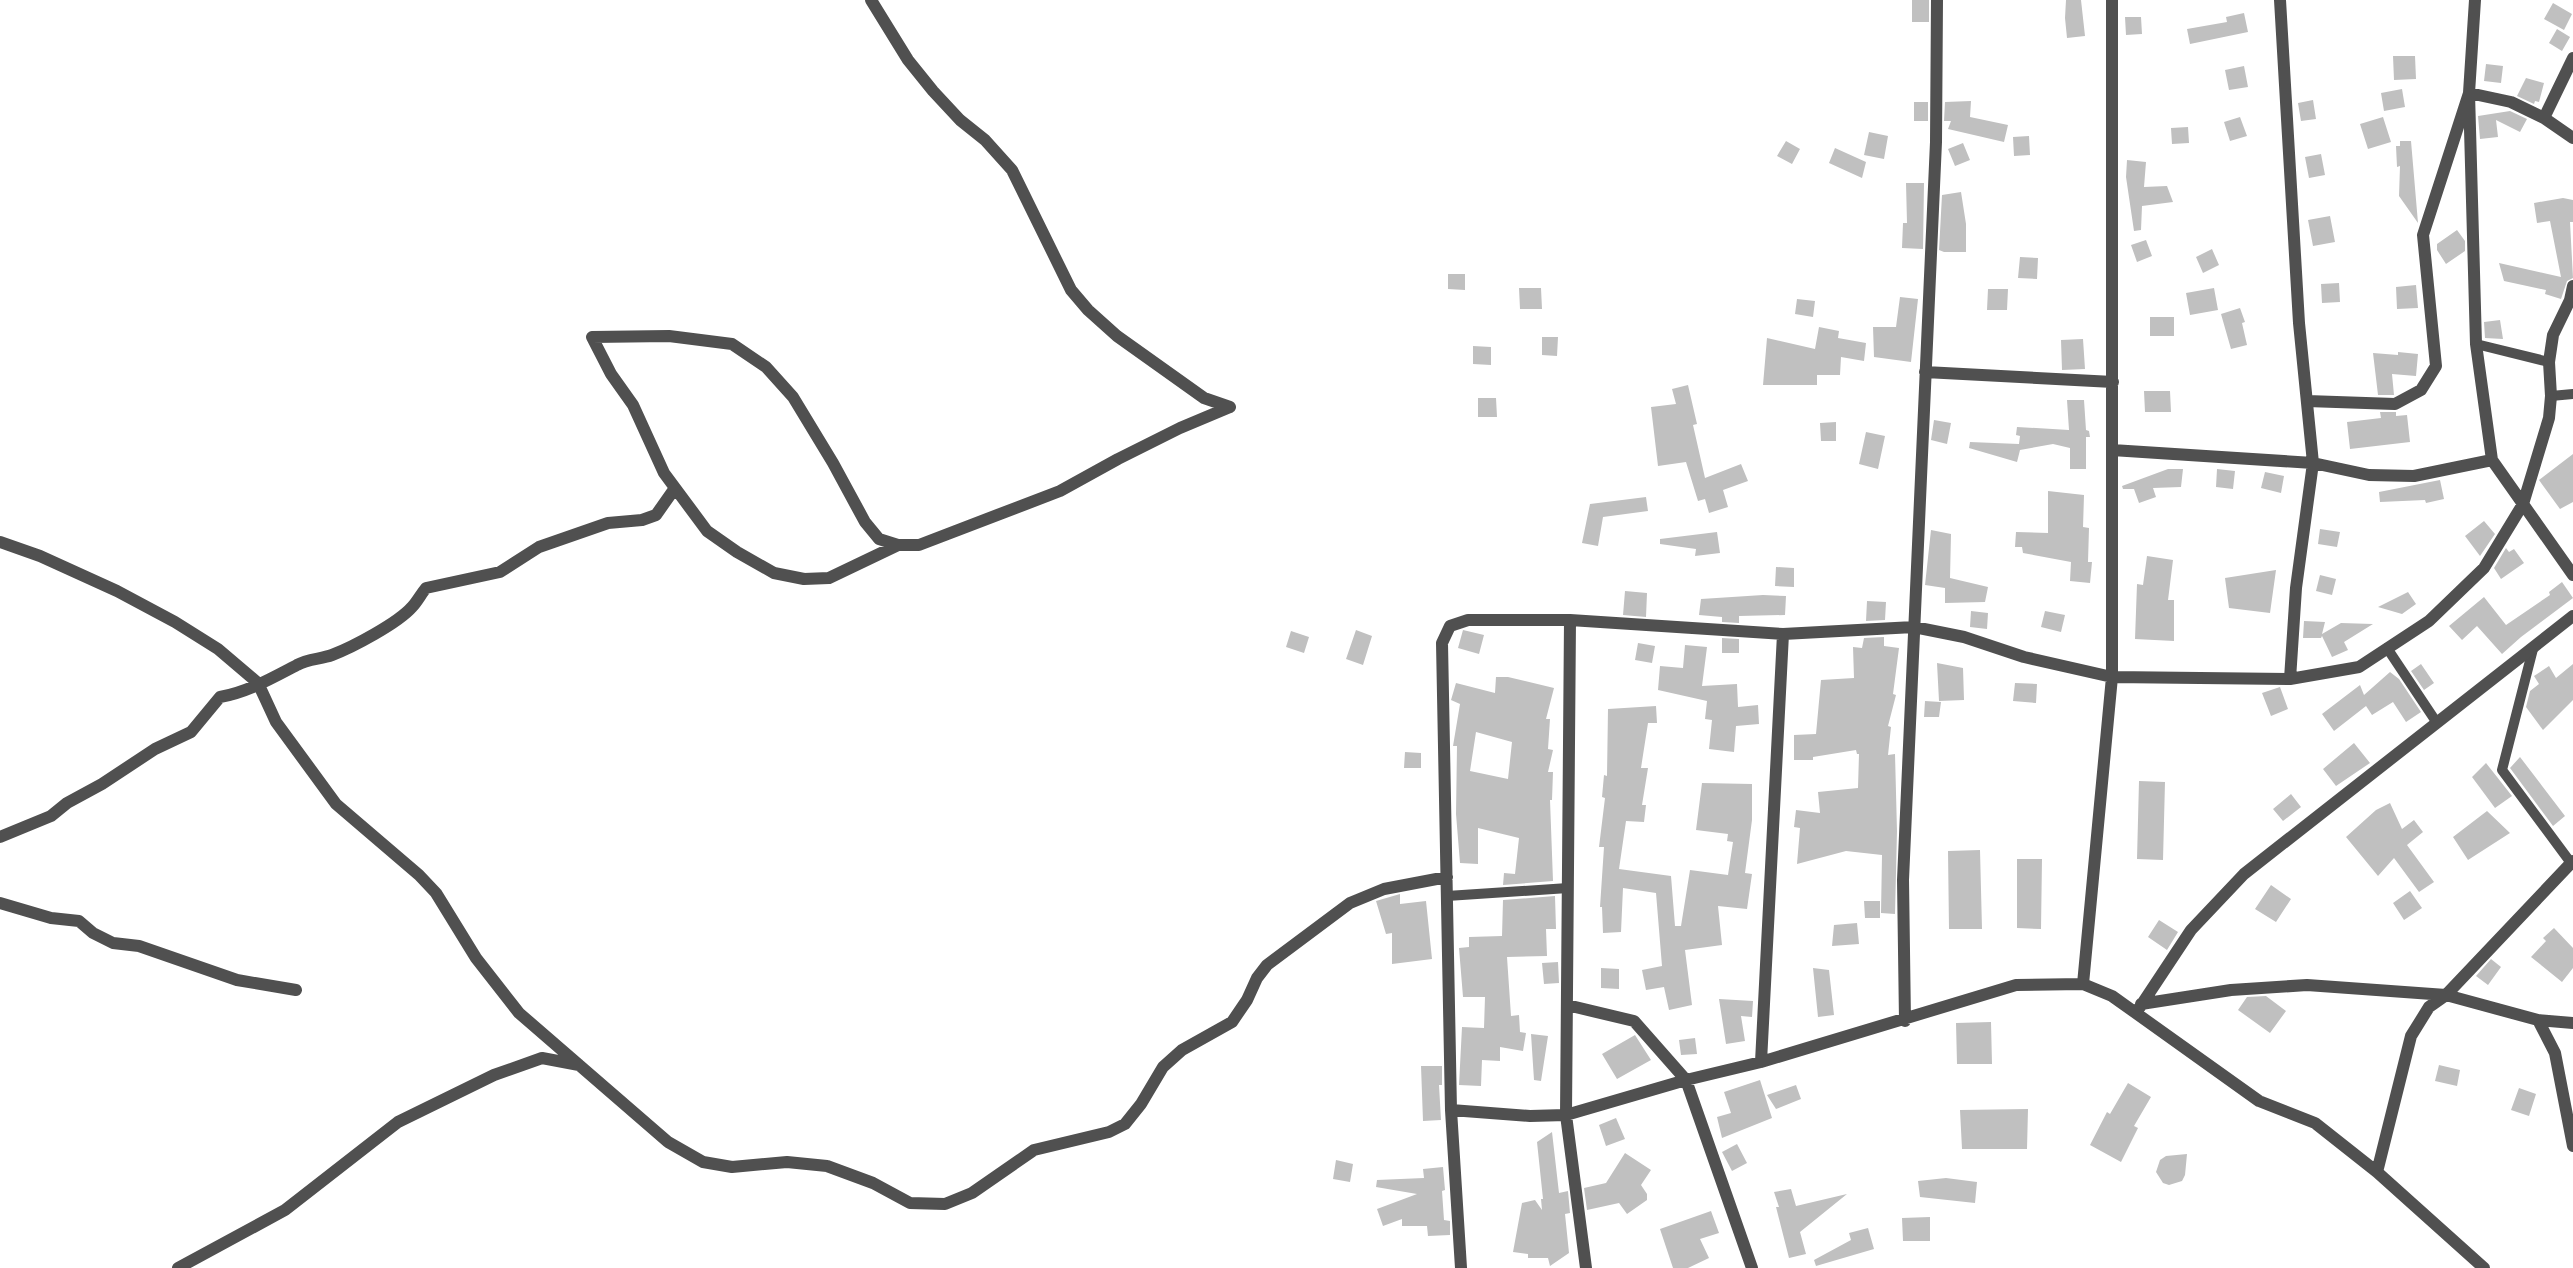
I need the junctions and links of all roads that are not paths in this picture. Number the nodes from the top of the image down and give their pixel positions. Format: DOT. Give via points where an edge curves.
graph roads {
  1 [pos="872,0"];
  2 [pos="1937,0"];
  3 [pos="2112,0"];
  4 [pos="2280,0"];
  5 [pos="2475,0"];
  6 [pos="2573,58"];
  7 [pos="2469,93"];
  8 [pos="2544,118"];
  9 [pos="2573,138"];
  10 [pos="2573,286"];
  11 [pos="2476,344"];
  12 [pos="2549,362"];
  13 [pos="1925,372"];
  14 [pos="2113,382"];
  15 [pos="2573,394"];
  16 [pos="2551,396"];
  17 [pos="2307,401"];
  18 [pos="2112,450"];
  19 [pos="2492,460"];
  20 [pos="2313,463"];
  21 [pos="675,488"];
  22 [pos="2523,504"];
  23 [pos="0,542"];
  24 [pos="898,545"];
  25 [pos="2573,575"];
  26 [pos="2573,616"];
  27 [pos="1570,620"];
  28 [pos="1914,627"];
  29 [pos="1783,634"];
  30 [pos="2387,648"];
  31 [pos="2533,649"];
  32 [pos="2112,677"];
  33 [pos="2290,679"];
  34 [pos="258,683"];
  35 [pos="2437,723"];
  36 [pos="0,837"];
  37 [pos="2572,862"];
  38 [pos="1447,877"];
  39 [pos="1568,888"];
  40 [pos="1447,896"];
  41 [pos="0,903"];
  42 [pos="2083,984"];
  43 [pos="296,990"];
  44 [pos="2446,995"];
  45 [pos="1567,1005"];
  46 [pos="2139,1008"];
  47 [pos="2538,1020"];
  48 [pos="1905,1021"];
  49 [pos="2573,1023"];
  50 [pos="1761,1062"];
  51 [pos="580,1066"];
  52 [pos="1686,1080"];
  53 [pos="1451,1110"];
  54 [pos="1566,1115"];
  55 [pos="2573,1146"];
  56 [pos="2377,1172"];
  57 [pos="178,1268"];
  58 [pos="1461,1268"];
  59 [pos="1586,1268"];
  60 [pos="1752,1268"];
  61 [pos="2484,1268"];
  1 -- 24 [label="street" via="908,60 933,91 1012,170 1071,290 1088,310 1117,336 1204,398 1230,407 1149,443 1060,491 919,545"];
  2 -- 13 [label="street"];
  3 -- 14 [label="street"];
  4 -- 17 [label="street"];
  5 -- 7 [label="street"];
  6 -- 8 [label="street"];
  7 -- 8 [label="street" via="2511,102"];
  7 -- 11 [label="street"];
  7 -- 17 [label="street" via="2423,235 2436,366 2421,390 2395,404"];
  8 -- 9 [label="street"];
  10 -- 12 [label="street" via="2553,335"];
  11 -- 12 [label="lane"];
  11 -- 19 [label="street"];
  12 -- 16 [label="street"];
  13 -- 14 [label="street"];
  13 -- 28 [label="street"];
  14 -- 18 [label="street"];
  15 -- 16 [label="lane"];
  16 -- 22 [label="street" via="2549,418"];
  17 -- 20 [label="street"];
  18 -- 20 [label="street"];
  18 -- 32 [label="street"];
  19 -- 20 [label="street" via="2414,476 2369,475"];
  19 -- 22 [label="street"];
  20 -- 33 [label="street" via="2296,588"];
  21 -- 24 [label="street" via="707,531 774,573 804,579 829,578"];
  21 -- 24 [label="street" via="664,473 633,405 592,337 669,336 732,344 741,350 766,367 793,398 879,540"];
  21 -- 34 [label="street" via="656,514 642,520 608,523 539,547 500,573 426,588 401,617 358,642"];
  22 -- 25 [label="street"];
  22 -- 30 [label="street" via="2484,567 2429,621"];
  23 -- 34 [label="street" via="117,591 175,622 219,649"];
  26 -- 31 [label="street"];
  27 -- 29 [label="street"];
  27 -- 38 [label="street" via="1468,620 1450,627 1442,643"];
  27 -- 39 [label="street"];
  28 -- 29 [label="street"];
  28 -- 32 [label="street"];
  28 -- 48 [label="street" via="1903,880"];
  29 -- 50 [label="street"];
  30 -- 33 [label="street" via="2359,667"];
  30 -- 35 [label="lane"];
  31 -- 35 [label="street"];
  31 -- 37 [label="lane" via="2502,770"];
  32 -- 33 [label="street"];
  32 -- 42 [label="street"];
  34 -- 36 [label="street" via="238,694 220,697 185,736 155,749 51,816"];
  34 -- 51 [label="street" via="276,722 336,804 425,881 476,958 519,1013"];
  35 -- 46 [label="street" via="2244,874 2191,930"];
  37 -- 44 [label="street"];
  38 -- 40 [label="street"];
  38 -- 51 [label="street" via="1384,889 1350,903 1276,958 1257,978 1232,1022 1182,1050 1163,1067 1125,1124 1109,1132 1034,1150 972,1193 945,1204 910,1203 873,1183 827,1166 787,1161 732,1167 703,1162 668,1142"];
  39 -- 40 [label="lane"];
  39 -- 45 [label="street"];
  40 -- 53 [label="street"];
  41 -- 43 [label="street" via="51,918 79,921 113,944 139,946 237,980"];
  42 -- 46 [label="street"];
  42 -- 48 [label="street" via="2016,986"];
  44 -- 46 [label="street" via="2307,985 2231,990"];
  44 -- 47 [label="street"];
  44 -- 56 [label="street" via="2429,1007 2411,1036"];
  45 -- 52 [label="street" via="1634,1021"];
  45 -- 54 [label="street"];
  46 -- 56 [label="street" via="2259,1101 2315,1123"];
  47 -- 49 [label="street"];
  47 -- 55 [label="street" via="2555,1053"];
  48 -- 50 [label="street"];
  50 -- 52 [label="street"];
  51 -- 57 [label="street" via="542,1058 494,1075 398,1122 285,1210"];
  52 -- 54 [label="street"];
  52 -- 60 [label="street"];
  53 -- 54 [label="street"];
  53 -- 58 [label="street"];
  54 -- 59 [label="street"];
  56 -- 61 [label="street"];
}
